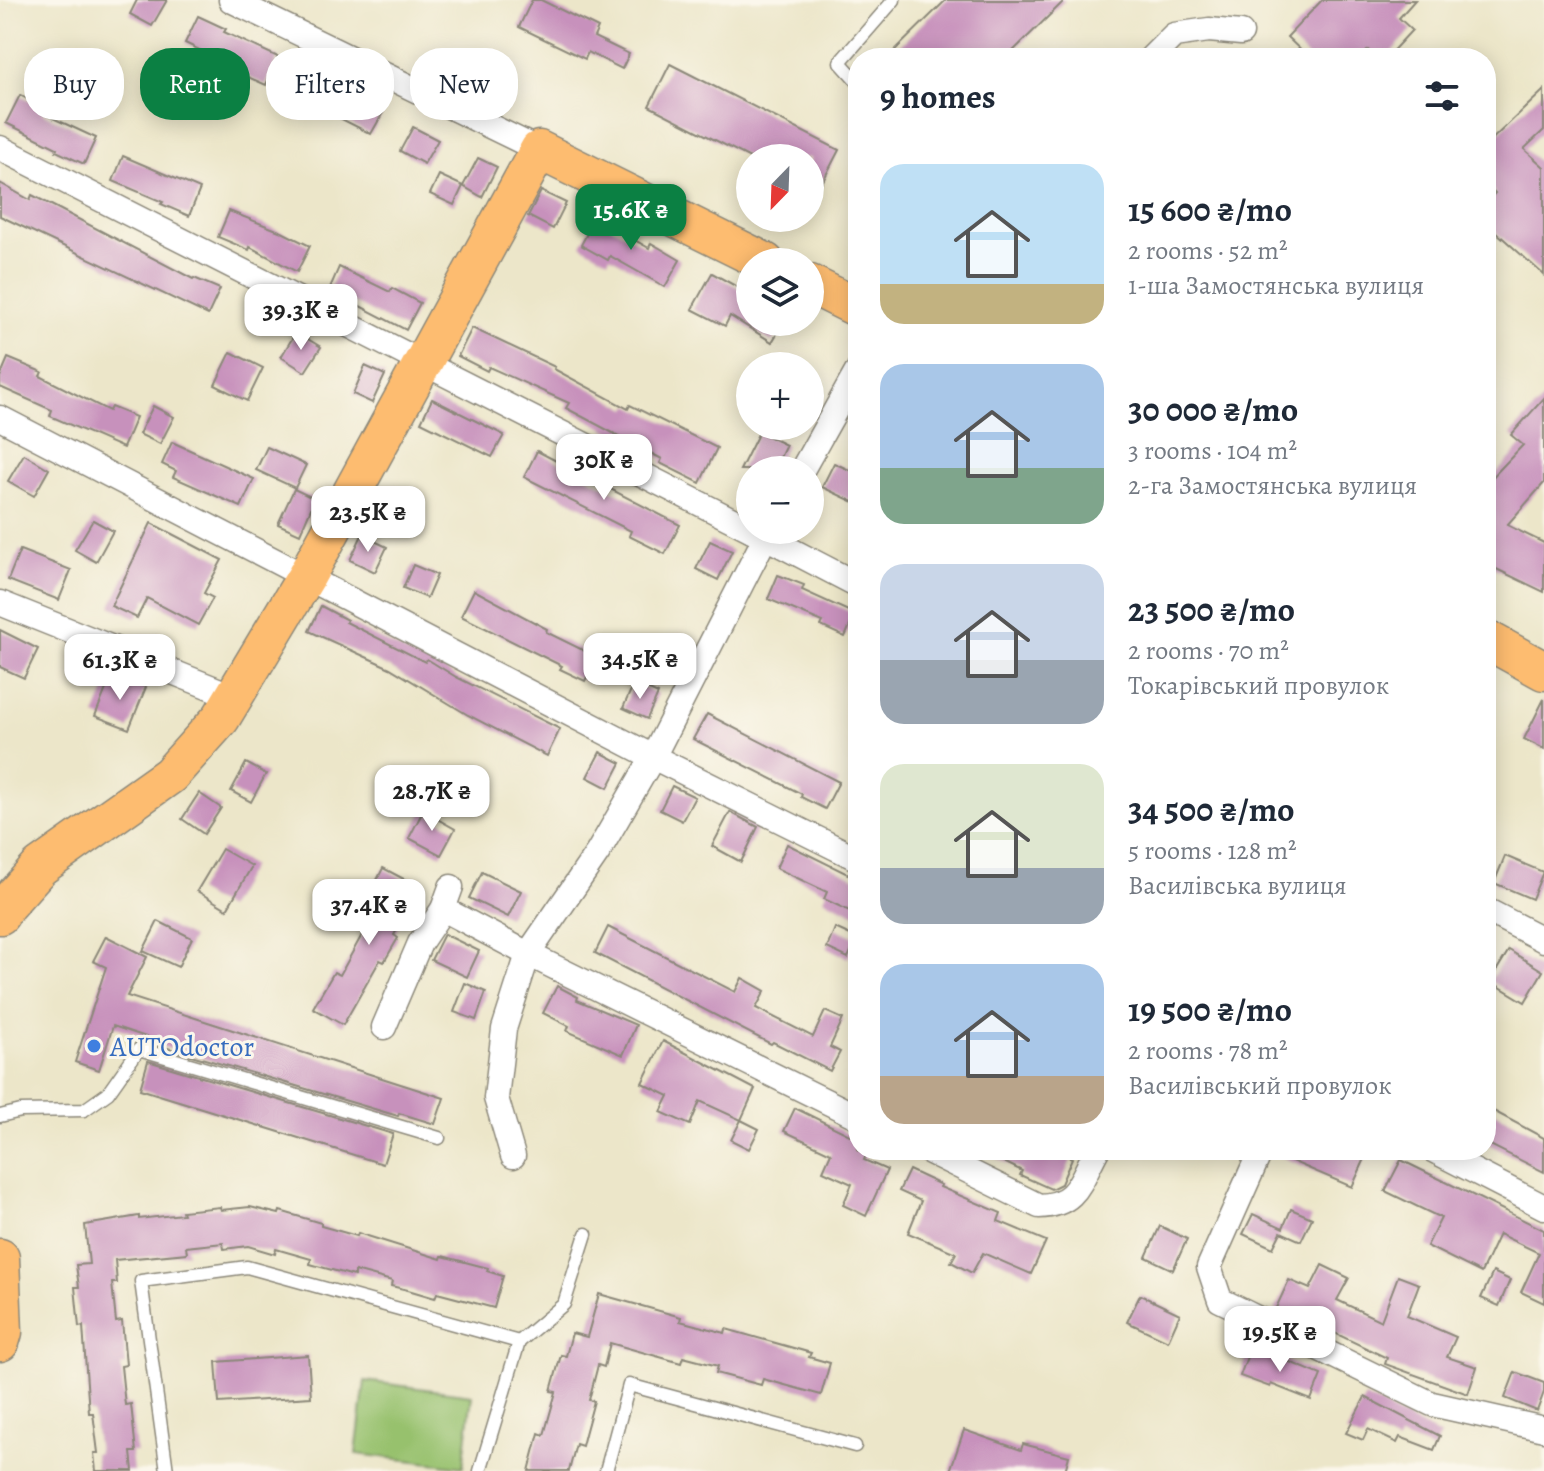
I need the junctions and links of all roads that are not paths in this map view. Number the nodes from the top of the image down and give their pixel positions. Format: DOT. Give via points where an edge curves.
graph roads {
  1 [pos="231,0"];
  2 [pos="894,0"];
  3 [pos="1241,33"];
  4 [pos="852,48"];
  5 [pos="1161,48"];
  6 [pos="848,53"];
  7 [pos="848,71"];
  8 [pos="0,148"];
  9 [pos="539,150"];
  10 [pos="737,248"];
  11 [pos="824,291"];
  12 [pos="848,303"];
  13 [pos="421,363"];
  14 [pos="848,388"];
  15 [pos="0,418"];
  16 [pos="810,456"];
  17 [pos="736,520"];
  18 [pos="753,544"];
  19 [pos="783,544"];
  20 [pos="307,575"];
  21 [pos="848,580"];
  22 [pos="0,603"];
  23 [pos="1496,645"];
  24 [pos="1544,671"];
  25 [pos="235,697"];
  26 [pos="653,757"];
  27 [pos="848,854"];
  28 [pos="0,915"];
  29 [pos="1496,915"];
  30 [pos="1544,940"];
  31 [pos="528,954"];
  32 [pos="384,1027"];
  33 [pos="848,1112"];
  34 [pos="0,1116"];
  35 [pos="439,1138"];
  36 [pos="513,1156"];
  37 [pos="946,1160"];
  38 [pos="1091,1160"];
  39 [pos="1257,1160"];
  40 [pos="1452,1160"];
  41 [pos="1544,1207"];
  42 [pos="586,1234"];
  43 [pos="0,1258"];
  44 [pos="0,1342"];
  45 [pos="519,1342"];
  46 [pos="1544,1429"];
  47 [pos="855,1446"];
  48 [pos="167,1471"];
  49 [pos="480,1471"];
  50 [pos="606,1471"];
  1 -- 9 [label="street"];
  2 -- 4 [label="lane"];
  3 -- 5 [label="street" via="1174,35"];
  6 -- 7 [label="lane" via="840,62"];
  8 -- 13 [label="street"];
  9 -- 10 [label="main road"];
  9 -- 13 [label="main road"];
  11 -- 12 [label="main road"];
  13 -- 17 [label="street"];
  13 -- 20 [label="main road"];
  14 -- 16 [label="street"];
  15 -- 20 [label="street"];
  18 -- 26 [label="street"];
  19 -- 21 [label="street"];
  20 -- 25 [label="main road"];
  20 -- 26 [label="street"];
  22 -- 25 [label="street"];
  23 -- 24 [label="main road"];
  25 -- 28 [label="main road" via="170,775 40,867"];
  26 -- 27 [label="street"];
  26 -- 31 [label="street" via="598,852"];
  29 -- 30 [label="street"];
  31 -- 32 [label="street" via="447,898 420,943"];
  31 -- 33 [label="street"];
  31 -- 36 [label="street" via="504,1029 496,1098"];
  34 -- 35 [label="lane" via="84,1110 108,1093 139,1049"];
  37 -- 38 [label="street" via="1039,1206 1070,1198"];
  39 -- 46 [label="street" via="1209,1267 1220,1300 1432,1404"];
  40 -- 41 [label="street"];
  42 -- 45 [label="lane" via="564,1304"];
  43 -- 44 [label="main road"];
  45 -- 48 [label="lane" via="247,1267 141,1281"];
  45 -- 49 [label="lane"];
  47 -- 50 [label="lane" via="629,1385"];
}
